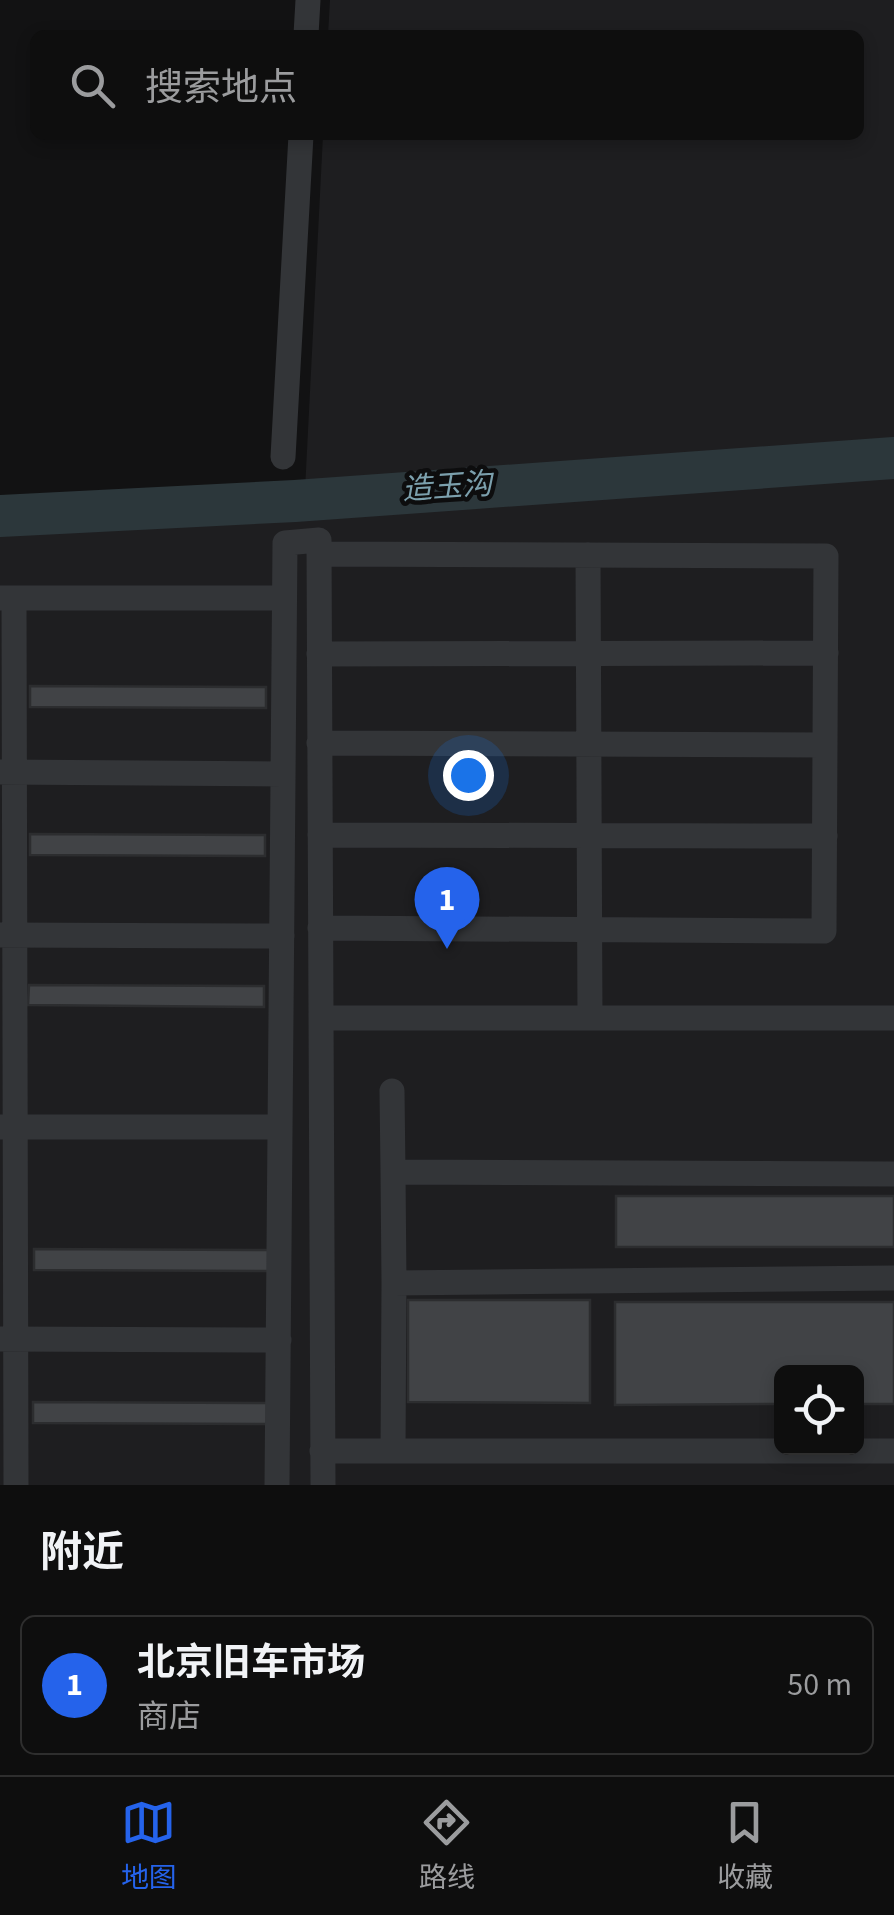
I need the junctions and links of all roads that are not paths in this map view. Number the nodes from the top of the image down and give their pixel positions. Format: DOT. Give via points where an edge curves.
graph roads {
  1 [pos="308,0"];
  2 [pos="306,30"];
  3 [pos="301,140"];
  4 [pos="284,457"];
  5 [pos="318,554"];
  6 [pos="588,555"];
  7 [pos="7,598"];
  8 [pos="284,598"];
  9 [pos="319,654"];
  10 [pos="588,654"];
  11 [pos="826,654"];
  12 [pos="320,742"];
  13 [pos="589,744"];
  14 [pos="826,745"];
  15 [pos="7,772"];
  16 [pos="283,774"];
  17 [pos="320,834"];
  18 [pos="589,836"];
  19 [pos="825,836"];
  20 [pos="320,928"];
  21 [pos="589,930"];
  22 [pos="7,935"];
  23 [pos="282,936"];
  24 [pos="321,1018"];
  25 [pos="590,1018"];
  26 [pos="894,1018"];
  27 [pos="392,1091"];
  28 [pos="8,1127"];
  29 [pos="280,1127"];
  30 [pos="393,1172"];
  31 [pos="894,1174"];
  32 [pos="894,1278"];
  33 [pos="394,1283"];
  34 [pos="8,1339"];
  35 [pos="278,1340"];
  36 [pos="322,1451"];
  37 [pos="393,1451"];
  38 [pos="894,1451"];
  39 [pos="16,1485"];
  40 [pos="277,1485"];
  41 [pos="323,1485"];
  1 -- 2 [label="street"];
  3 -- 4 [label="street"];
  5 -- 6 [label="street"];
  5 -- 8 [label="street" via="318,540 284,544"];
  5 -- 9 [label="street"];
  6 -- 10 [label="street"];
  6 -- 11 [label="street" via="826,556"];
  7 -- 8 [label="street"];
  7 -- 15 [label="street"];
  8 -- 16 [label="street"];
  9 -- 10 [label="street"];
  9 -- 12 [label="street"];
  10 -- 11 [label="street"];
  10 -- 13 [label="street"];
  11 -- 14 [label="street"];
  12 -- 13 [label="street"];
  12 -- 17 [label="street"];
  13 -- 14 [label="street"];
  13 -- 18 [label="street"];
  14 -- 19 [label="street"];
  15 -- 16 [label="street"];
  15 -- 22 [label="street"];
  16 -- 23 [label="street"];
  17 -- 18 [label="street"];
  17 -- 20 [label="street"];
  18 -- 19 [label="street"];
  18 -- 21 [label="street"];
  19 -- 21 [label="street" via="824,931"];
  20 -- 21 [label="street"];
  20 -- 24 [label="street"];
  21 -- 25 [label="street"];
  22 -- 23 [label="street"];
  22 -- 28 [label="street"];
  23 -- 29 [label="street"];
  24 -- 25 [label="street"];
  24 -- 36 [label="street"];
  25 -- 26 [label="street"];
  27 -- 30 [label="street"];
  28 -- 29 [label="street"];
  28 -- 34 [label="street"];
  29 -- 35 [label="street"];
  30 -- 31 [label="street"];
  30 -- 33 [label="street"];
  32 -- 33 [label="street"];
  33 -- 37 [label="street"];
  34 -- 35 [label="street"];
  34 -- 39 [label="street"];
  35 -- 40 [label="street"];
  36 -- 37 [label="street"];
  36 -- 41 [label="street"];
  37 -- 38 [label="street"];
}
